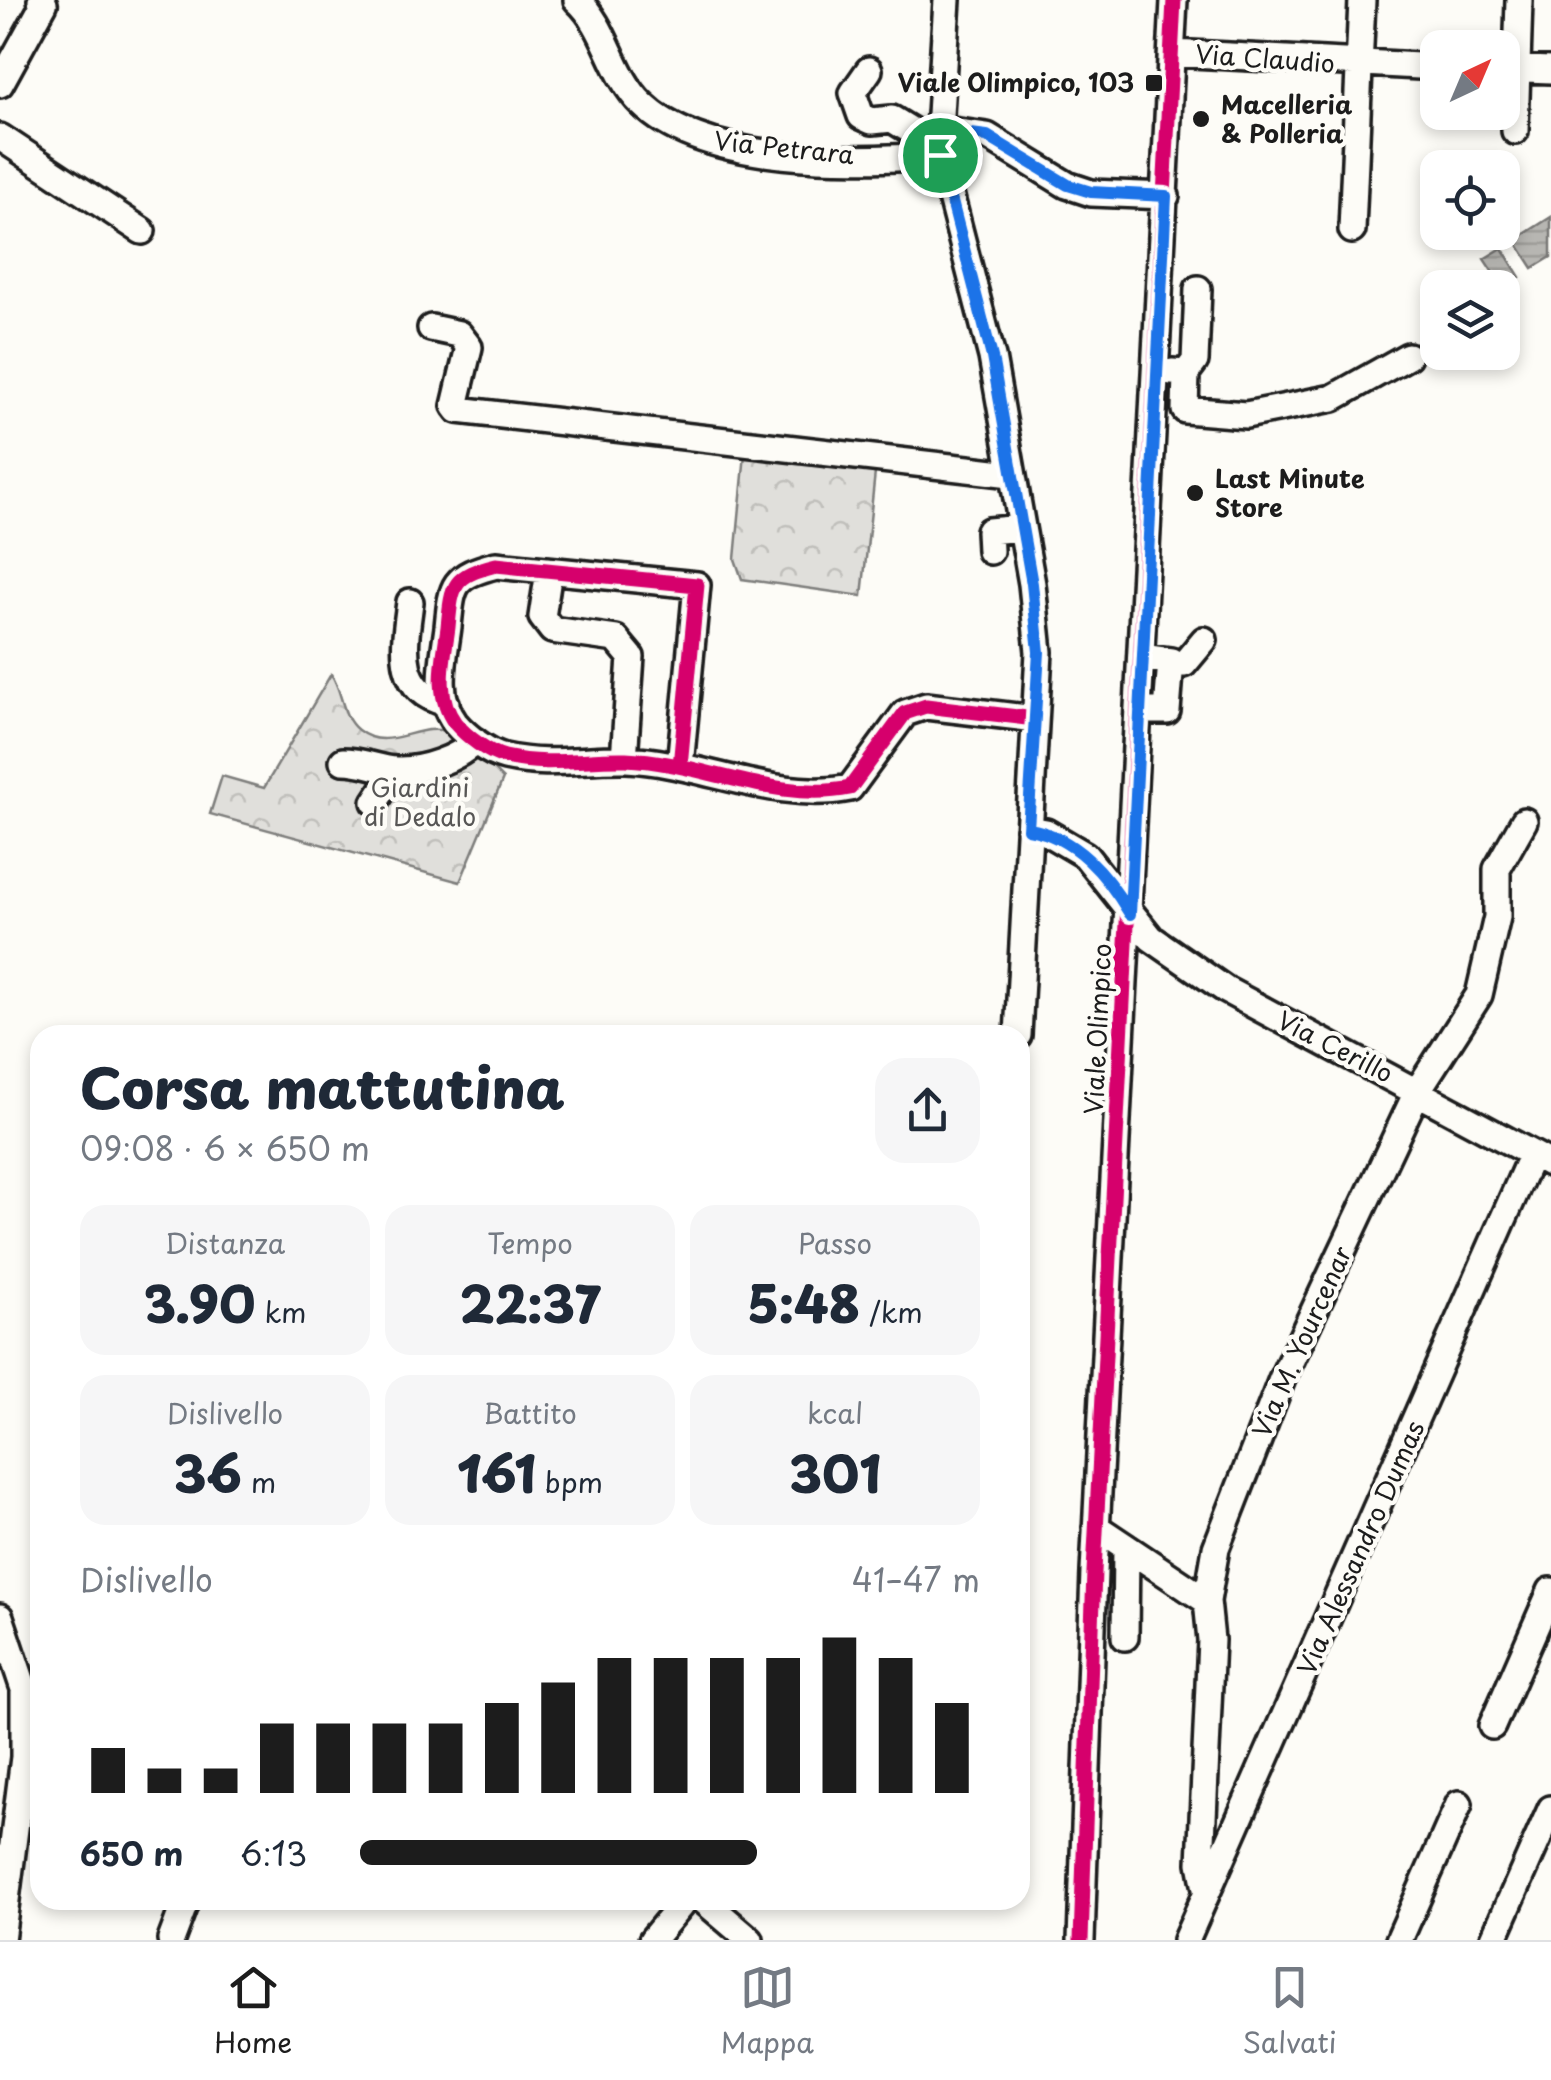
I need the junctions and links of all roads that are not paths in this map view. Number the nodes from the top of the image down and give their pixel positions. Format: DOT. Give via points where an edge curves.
graph roads {
  1 [pos="41,0"];
  2 [pos="577,0"];
  3 [pos="947,0"];
  4 [pos="1174,0"];
  5 [pos="1362,0"];
  6 [pos="1519,0"];
  7 [pos="1515,30"];
  8 [pos="1172,53"];
  9 [pos="1359,65"];
  10 [pos="1420,67"];
  11 [pos="1520,69"];
  12 [pos="869,70"];
  13 [pos="1551,70"];
  14 [pos="0,84"];
  15 [pos="0,136"];
  16 [pos="939,144"];
  17 [pos="1166,196"];
  18 [pos="1352,230"];
  19 [pos="142,231"];
  20 [pos="1198,288"];
  21 [pos="431,328"];
  22 [pos="1408,356"];
  23 [pos="1156,372"];
  24 [pos="1186,373"];
  25 [pos="1012,474"];
  26 [pos="1022,528"];
  27 [pos="990,552"];
  28 [pos="548,571"];
  29 [pos="410,602"];
  30 [pos="1204,640"];
  31 [pos="1141,657"];
  32 [pos="1184,664"];
  33 [pos="446,703"];
  34 [pos="1139,710"];
  35 [pos="1035,719"];
  36 [pos="475,741"];
  37 [pos="624,759"];
  38 [pos="343,761"];
  39 [pos="680,766"];
  40 [pos="396,770"];
  41 [pos="374,802"];
  42 [pos="1524,820"];
  43 [pos="1028,829"];
  44 [pos="1130,914"];
  45 [pos="1018,1025"];
  46 [pos="1418,1090"];
  47 [pos="1542,1159"];
  48 [pos="1096,1528"];
  49 [pos="1126,1547"];
  50 [pos="1551,1591"];
  51 [pos="1207,1601"];
  52 [pos="0,1617"];
  53 [pos="1125,1637"];
  54 [pos="1492,1726"];
  55 [pos="1459,1804"];
  56 [pos="1551,1810"];
  57 [pos="1206,1888"];
  58 [pos="182,1910"];
  59 [pos="677,1910"];
  60 [pos="715,1910"];
  61 [pos="1,1940"];
  62 [pos="171,1940"];
  63 [pos="652,1940"];
  64 [pos="750,1940"];
  65 [pos="1081,1940"];
  66 [pos="1186,1940"];
  67 [pos="1399,1940"];
  68 [pos="1493,1940"];
  1 -- 14 [label="street"];
  2 -- 16 [label="street, Via Petrara" via="619,77 644,107 694,136 726,147 895,159"];
  3 -- 16 [label="street"];
  4 -- 8 [label="street, Viale Olimpico"];
  5 -- 9 [label="street, Via Claudio"];
  6 -- 7 [label="street"];
  8 -- 9 [label="street, Via Claudio"];
  8 -- 17 [label="street, Viale Olimpico"];
  9 -- 10 [label="street, Via Claudio"];
  9 -- 18 [label="street, Via Claudio"];
  11 -- 13 [label="street"];
  12 -- 16 [label="street" via="853,93 861,116 892,118"];
  15 -- 19 [label="street"];
  16 -- 17 [label="street" via="987,136 1068,185"];
  16 -- 25 [label="street" via="980,300"];
  17 -- 23 [label="street, Viale Olimpico"];
  20 -- 24 [label="street" via="1195,361"];
  21 -- 25 [label="street" via="459,334 469,347 458,410"];
  22 -- 24 [label="street" via="1332,398 1246,415 1185,410"];
  23 -- 24 [label="street"];
  23 -- 31 [label="street, Viale Olimpico"];
  25 -- 26 [label="street"];
  26 -- 27 [label="street" via="989,531"];
  26 -- 35 [label="street" via="1039,652"];
  28 -- 33 [label="street" via="496,565 467,572 452,589 441,689"];
  28 -- 37 [label="street" via="542,617 552,630 616,639 631,656"];
  28 -- 39 [label="street" via="697,585"];
  29 -- 33 [label="street" via="408,676 430,699"];
  30 -- 32 [label="street"];
  31 -- 32 [label="street"];
  31 -- 34 [label="street, Viale Olimpico"];
  32 -- 34 [label="street" via="1167,712"];
  33 -- 36 [label="street"];
  34 -- 44 [label="street, Viale Olimpico"];
  35 -- 39 [label="street" via="926,706 904,713 850,788 820,794"];
  35 -- 43 [label="street"];
  36 -- 37 [label="street" via="500,756 560,766"];
  36 -- 40 [label="street" via="453,761"];
  37 -- 39 [label="street"];
  38 -- 40 [label="street" via="367,760"];
  40 -- 41 [label="street"];
  42 -- 46 [label="street, Via M. Yourcenar" via="1496,869 1497,916 1480,996"];
  43 -- 44 [label="street, Via Cerillo" via="1085,855"];
  43 -- 45 [label="street"];
  44 -- 46 [label="street, Via Cerillo" via="1151,938 1226,990"];
  44 -- 48 [label="street, Viale Olimpico"];
  46 -- 47 [label="street, Via Cerillo"];
  46 -- 51 [label="street, Via M. Yourcenar" via="1282,1379 1216,1548"];
  47 -- 57 [label="street, Via Alessandro Dumas"];
  48 -- 49 [label="street"];
  48 -- 65 [label="street, Viale Olimpico"];
  49 -- 51 [label="street"];
  49 -- 53 [label="street"];
  50 -- 54 [label="street"];
  51 -- 57 [label="street, Via M. Yourcenar" via="1201,1863"];
  52 -- 61 [label="street" via="24,1689 24,1757"];
  55 -- 67 [label="street"];
  56 -- 68 [label="street"];
  57 -- 66 [label="street, Via Alessandro Dumas"];
  58 -- 62 [label="street"];
  59 -- 63 [label="street"];
  60 -- 64 [label="street"];
}
